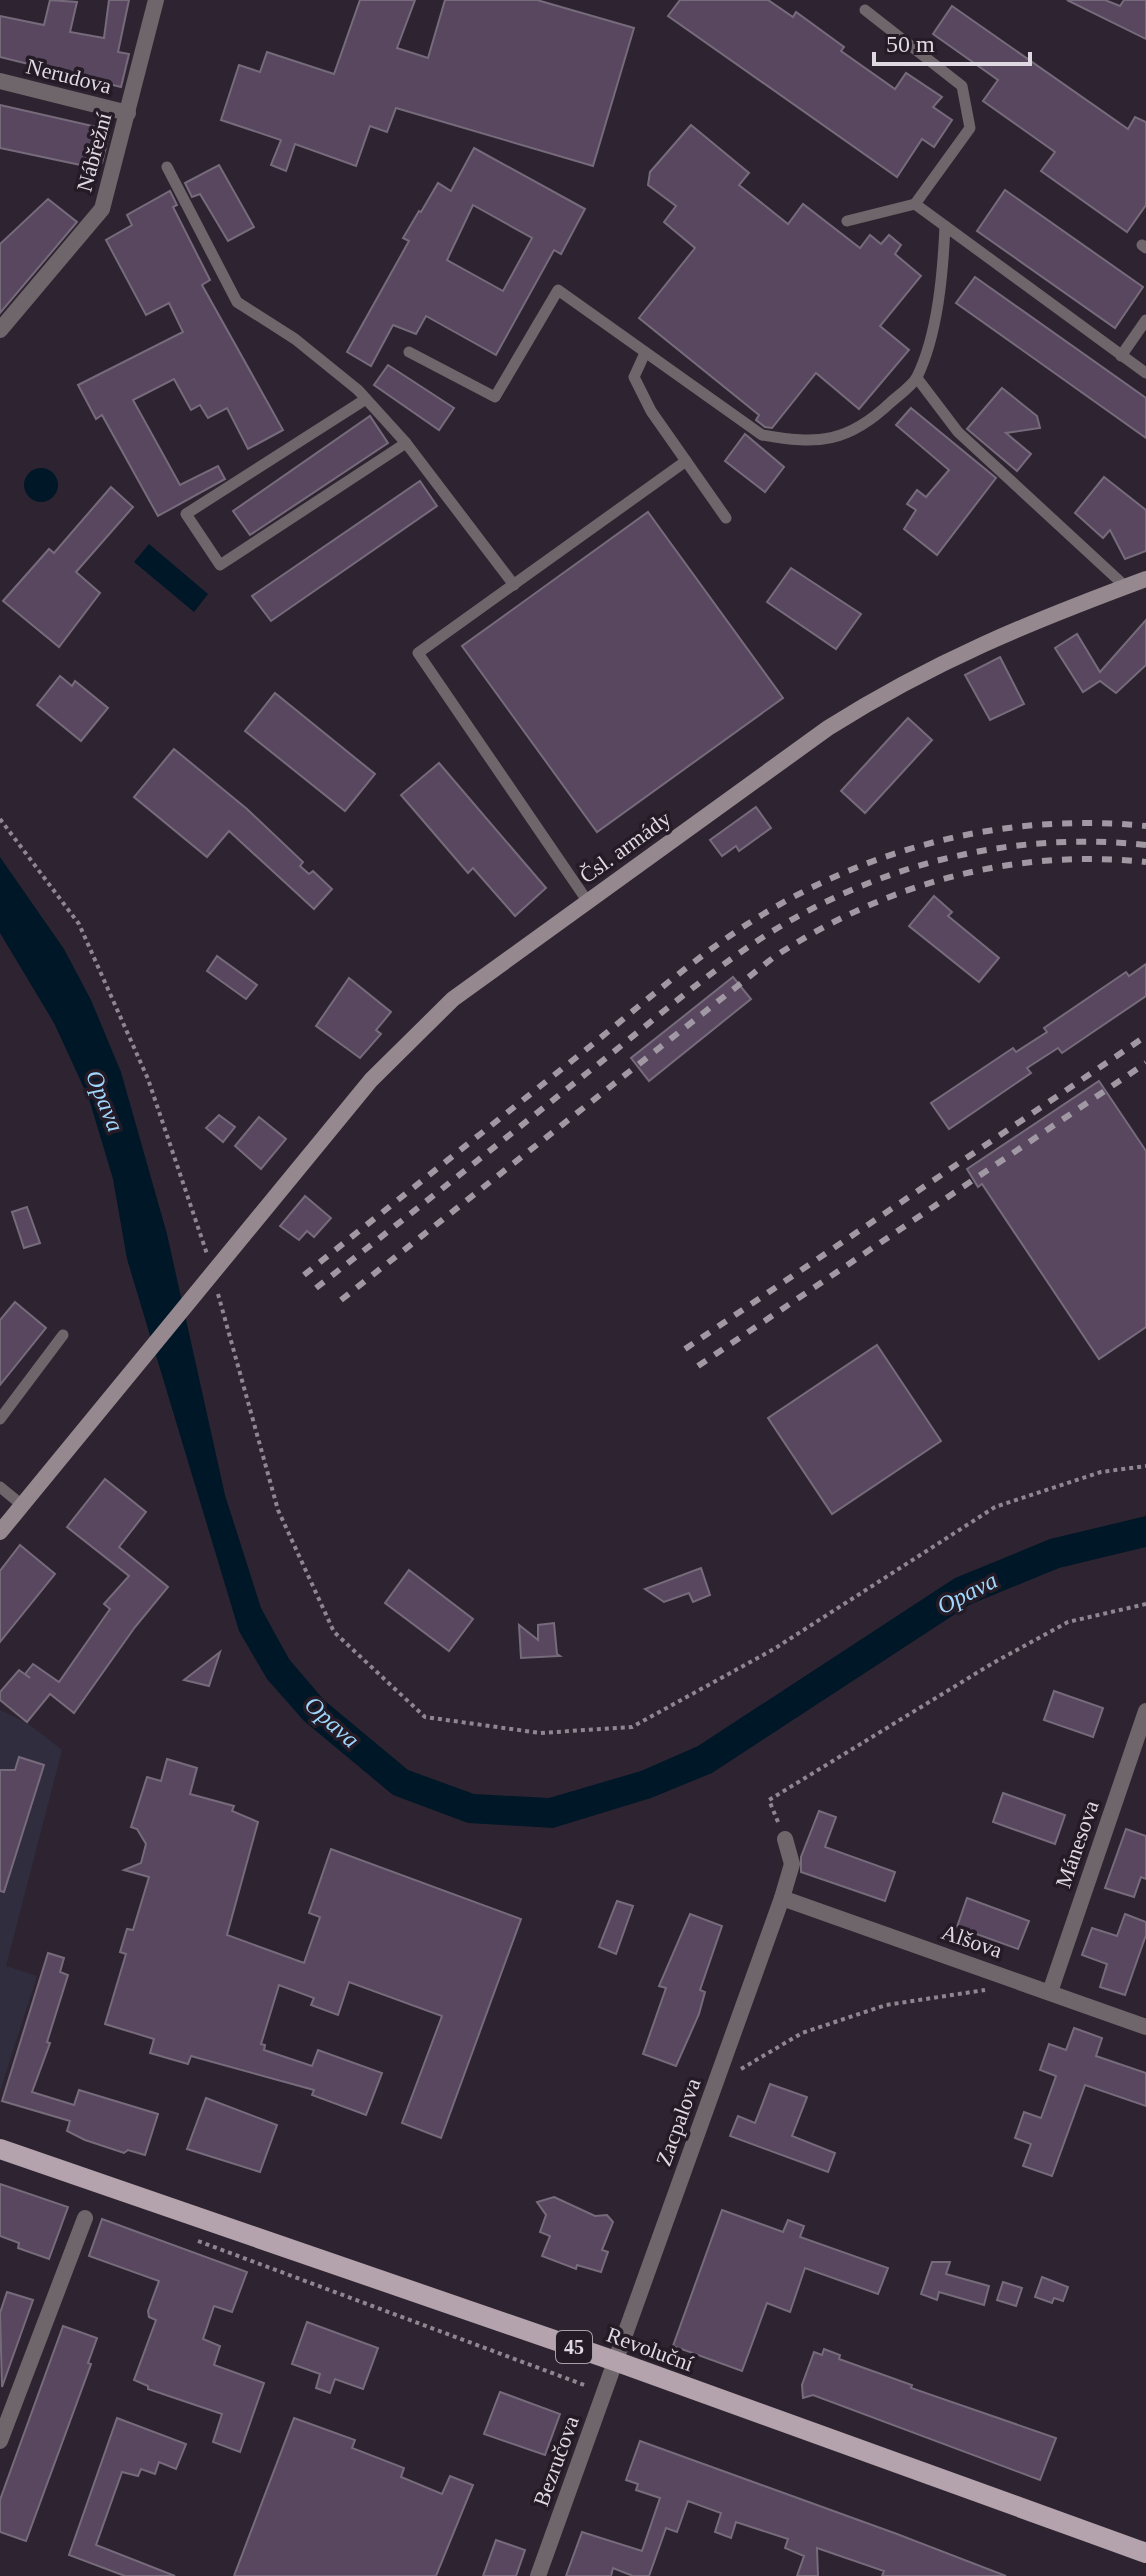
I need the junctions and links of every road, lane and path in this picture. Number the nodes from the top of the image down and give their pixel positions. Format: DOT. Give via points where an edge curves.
graph roads {
  1 [pos="156,0"];
  2 [pos="865,10"];
  3 [pos="0,81"];
  4 [pos="128,113"];
  5 [pos="167,167"];
  6 [pos="915,204"];
  7 [pos="847,221"];
  8 [pos="945,226"];
  9 [pos="1146,320"];
  10 [pos="0,330"];
  11 [pos="409,352"];
  12 [pos="645,353"];
  13 [pos="1121,356"];
  14 [pos="1146,373"];
  15 [pos="917,378"];
  16 [pos="366,399"];
  17 [pos="406,443"];
  18 [pos="686,461"];
  19 [pos="726,518"];
  20 [pos="1146,579"];
  21 [pos="514,585"];
  22 [pos="1126,587"];
  23 [pos="0,819"];
  24 [pos="588,902"];
  25 [pos="214,1272"];
  26 [pos="63,1335"];
  27 [pos="0,1419"];
  28 [pos="1146,1466"];
  29 [pos="0,1487"];
  30 [pos="22,1505"];
  31 [pos="0,1532"];
  32 [pos="1146,1604"];
  33 [pos="1146,1711"];
  34 [pos="785,1839"];
  35 [pos="782,1898"];
  36 [pos="1022,1982"];
  37 [pos="1050,1992"];
  38 [pos="1146,2027"];
  39 [pos="715,2084"];
  40 [pos="0,2149"];
  41 [pos="85,2218"];
  42 [pos="196,2240"];
  43 [pos="615,2361"];
  44 [pos="568,2379"];
  45 [pos="0,2441"];
  46 [pos="1145,2551"];
  47 [pos="538,2576"];
  1 -- 4 [label="street, Nábřežní"];
  2 -- 6 [label="lane" via="962,86 970,128"];
  3 -- 4 [label="street, Nerudova"];
  4 -- 10 [label="street, Nábřežní" via="102,209"];
  5 -- 16 [label="lane" via="237,302 295,339"];
  6 -- 7 [label="lane"];
  6 -- 8 [label="lane"];
  8 -- 13 [label="lane"];
  8 -- 15 [label="lane" via="943,289"];
  9 -- 13 [label="lane"];
  11 -- 12 [label="lane" via="495,397 558,290"];
  12 -- 15 [label="lane" via="762,435 802,442 833,439 866,426"];
  12 -- 18 [label="lane" via="634,377"];
  13 -- 14 [label="lane"];
  15 -- 22 [label="lane" via="958,432"];
  16 -- 17 [label="lane"];
  16 -- 17 [label="lane" via="186,514 220,565"];
  17 -- 21 [label="lane"];
  18 -- 19 [label="lane"];
  18 -- 21 [label="lane"];
  20 -- 22 [label="main road, Čsl. armády"];
  21 -- 24 [label="lane" via="418,653"];
  22 -- 24 [label="main road, Čsl. armády" via="1015,627 880,695"];
  23 -- 25 [label="path" via="79,924 148,1079"];
  24 -- 25 [label="main road, Čsl. armády" via="453,999 401,1049"];
  25 -- 28 [label="path" via="278,1510 334,1632 425,1717 540,1733 632,1727 774,1649 995,1507 1101,1472"];
  25 -- 30 [label="main road, Čsl. armády"];
  26 -- 27 [label="lane"];
  29 -- 30 [label="lane"];
  30 -- 31 [label="main road"];
  32 -- 34 [label="path" via="1068,1622 769,1800"];
  33 -- 37 [label="street, Mánesova"];
  34 -- 35 [label="street, Zacpalova" via="792,1864"];
  35 -- 36 [label="street, Alšova"];
  35 -- 39 [label="street, Zacpalova"];
  36 -- 37 [label="street, Alšova"];
  36 -- 39 [label="path" via="886,2005 802,2033"];
  37 -- 38 [label="street, Alšova"];
  39 -- 43 [label="street, Zacpalova"];
  40 -- 43 [label="main road, Revoluční / 45"];
  41 -- 45 [label="street"];
  42 -- 44 [label="path"];
  43 -- 46 [label="main road, Revoluční / 45"];
  43 -- 47 [label="street, Bezručova"];
}
